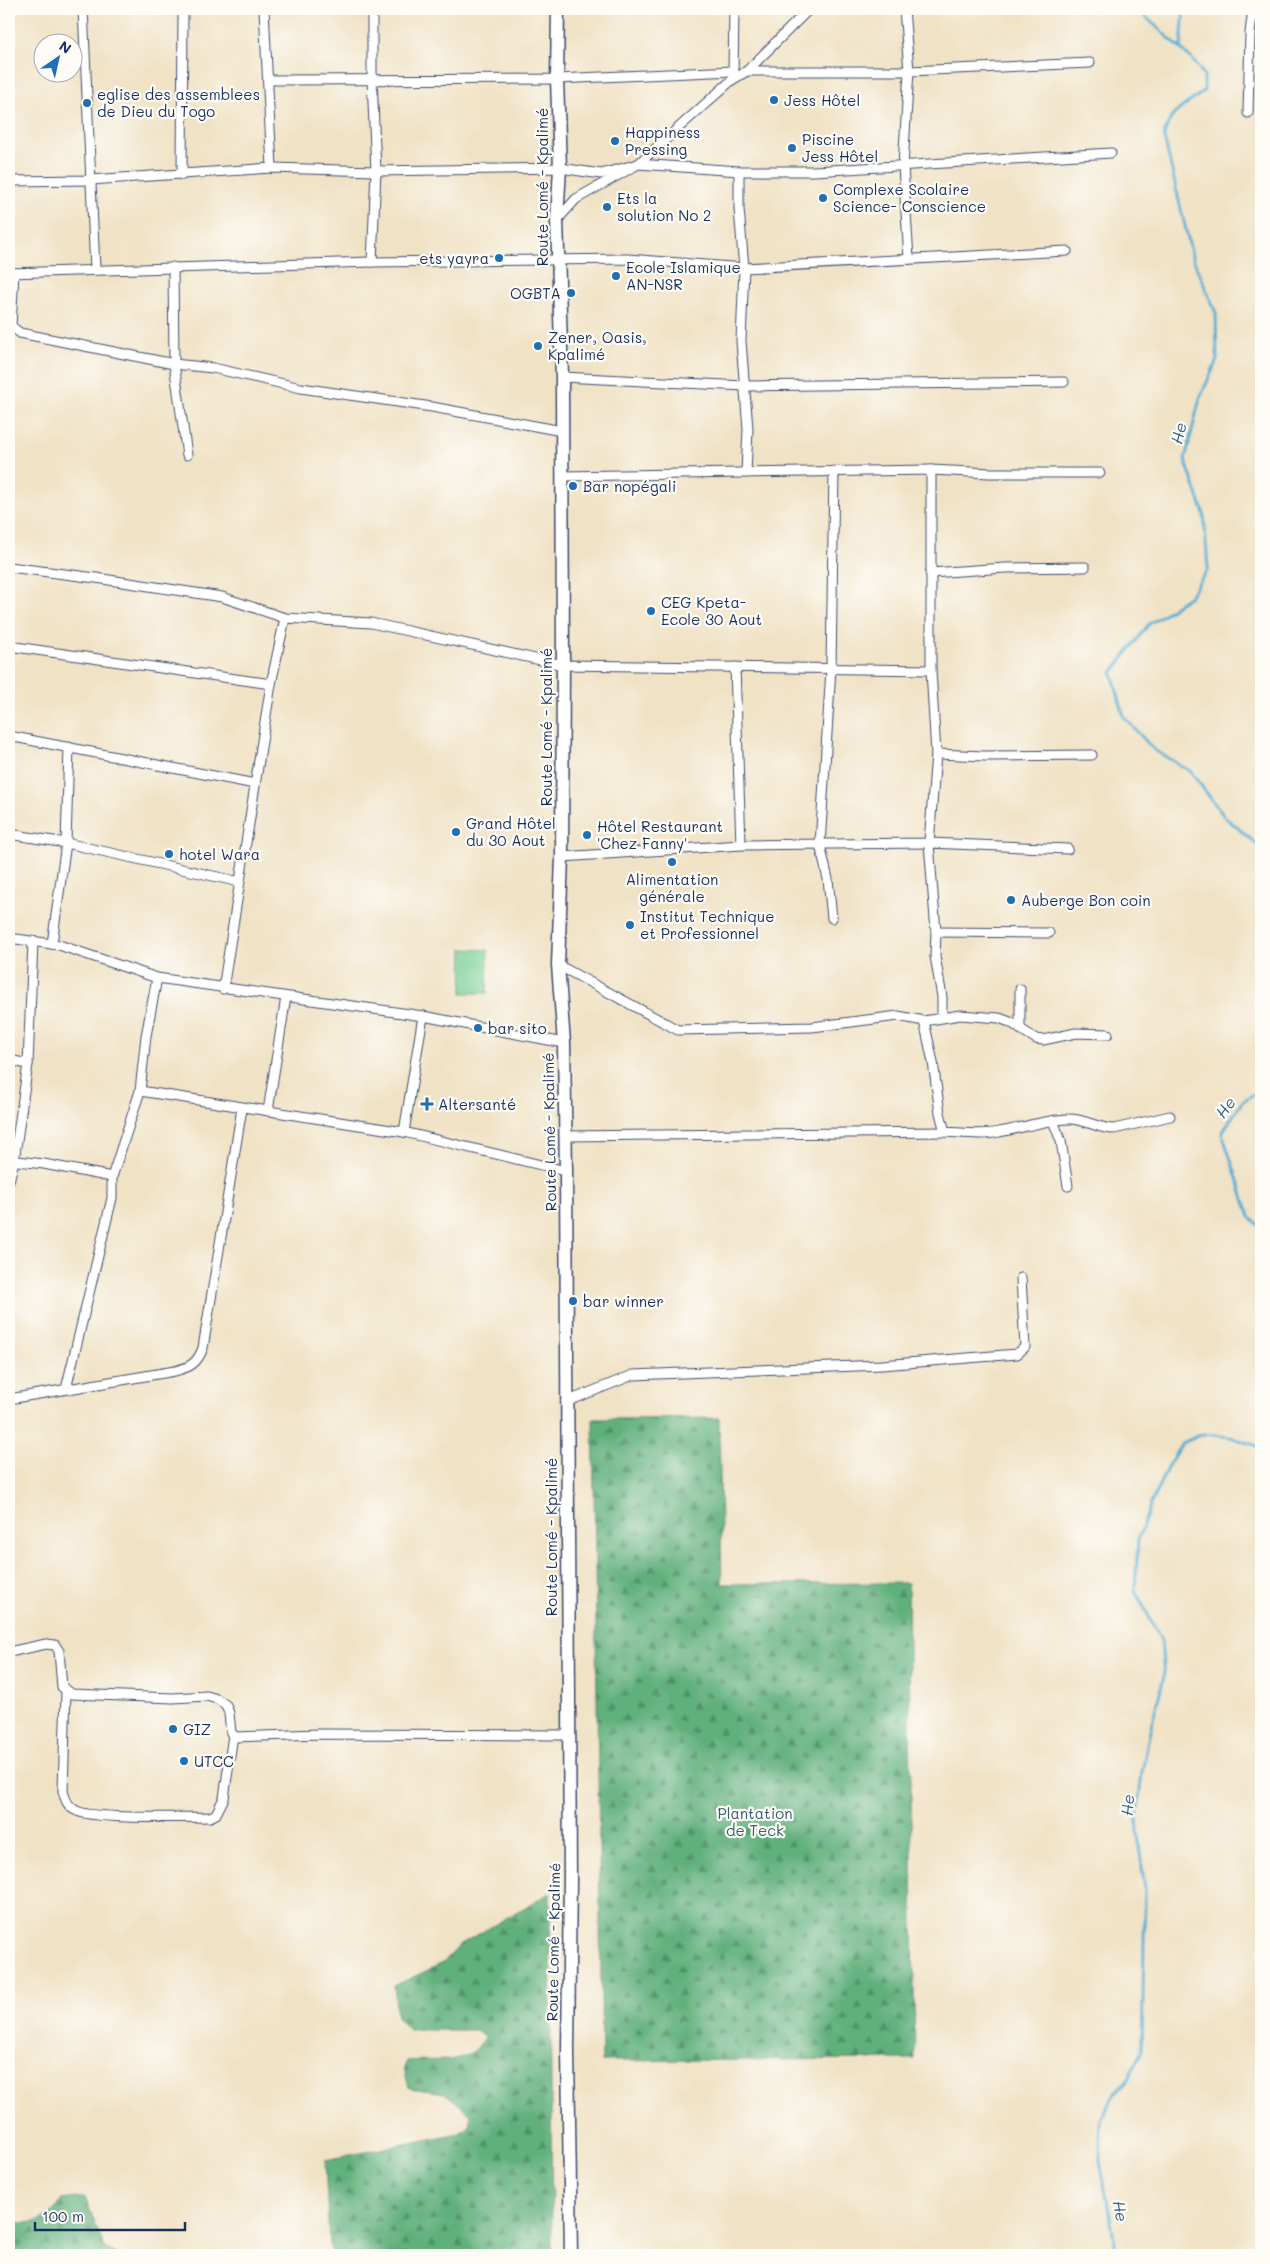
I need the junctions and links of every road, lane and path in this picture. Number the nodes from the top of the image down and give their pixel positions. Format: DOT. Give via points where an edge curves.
graph roads {
  1 [pos="83,9"];
  2 [pos="183,9"];
  3 [pos="264,9"];
  4 [pos="372,9"];
  5 [pos="558,9"];
  6 [pos="734,9"];
  7 [pos="810,9"];
  8 [pos="904,9"];
  9 [pos="1252,9"];
  10 [pos="1090,63"];
  11 [pos="747,71"];
  12 [pos="909,71"];
  13 [pos="733,76"];
  14 [pos="372,79"];
  15 [pos="268,80"];
  16 [pos="557,80"];
  17 [pos="1248,113"];
  18 [pos="1111,153"];
  19 [pos="638,164"];
  20 [pos="903,166"];
  21 [pos="272,168"];
  22 [pos="560,168"];
  23 [pos="376,171"];
  24 [pos="739,171"];
  25 [pos="182,176"];
  26 [pos="90,180"];
  27 [pos="9,181"];
  28 [pos="557,220"];
  29 [pos="1067,251"];
  30 [pos="909,259"];
  31 [pos="559,260"];
  32 [pos="372,262"];
  33 [pos="172,267"];
  34 [pos="744,268"];
  35 [pos="95,269"];
  36 [pos="12,273"];
  37 [pos="174,364"];
  38 [pos="562,377"];
  39 [pos="1064,382"];
  40 [pos="745,386"];
  41 [pos="562,431"];
  42 [pos="188,455"];
  43 [pos="931,470"];
  44 [pos="834,471"];
  45 [pos="746,473"];
  46 [pos="1100,473"];
  47 [pos="562,476"];
  48 [pos="9,567"];
  49 [pos="1085,567"];
  50 [pos="930,573"];
  51 [pos="285,618"];
  52 [pos="9,646"];
  53 [pos="562,665"];
  54 [pos="734,667"];
  55 [pos="831,669"];
  56 [pos="931,670"];
  57 [pos="271,684"];
  58 [pos="9,736"];
  59 [pos="69,747"];
  60 [pos="936,754"];
  61 [pos="1092,755"];
  62 [pos="255,784"];
  63 [pos="9,834"];
  64 [pos="66,843"];
  65 [pos="929,843"];
  66 [pos="741,845"];
  67 [pos="820,845"];
  68 [pos="1068,849"];
  69 [pos="562,858"];
  70 [pos="240,882"];
  71 [pos="832,918"];
  72 [pos="936,932"];
  73 [pos="1049,933"];
  74 [pos="9,938"];
  75 [pos="33,942"];
  76 [pos="52,944"];
  77 [pos="558,966"];
  78 [pos="157,978"];
  79 [pos="223,989"];
  80 [pos="1020,989"];
  81 [pos="286,997"];
  82 [pos="422,1016"];
  83 [pos="942,1017"];
  84 [pos="924,1021"];
  85 [pos="1020,1029"];
  86 [pos="1108,1034"];
  87 [pos="564,1043"];
  88 [pos="9,1060"];
  89 [pos="28,1064"];
  90 [pos="140,1091"];
  91 [pos="242,1108"];
  92 [pos="268,1111"];
  93 [pos="1170,1116"];
  94 [pos="1053,1121"];
  95 [pos="404,1132"];
  96 [pos="945,1132"];
  97 [pos="565,1136"];
  98 [pos="11,1161"];
  99 [pos="566,1171"];
  100 [pos="112,1177"];
  101 [pos="9,1181"];
  102 [pos="1068,1186"];
  103 [pos="1021,1278"];
  104 [pos="66,1389"];
  105 [pos="9,1399"];
  106 [pos="566,1402"];
  107 [pos="9,1652"];
  108 [pos="66,1691"];
  109 [pos="232,1735"];
  110 [pos="569,1735"];
  111 [pos="571,2255"];
  1 -- 26 [label="street"];
  2 -- 25 [label="street"];
  3 -- 15 [label="street"];
  4 -- 14 [label="street"];
  5 -- 16 [label="main road, Route Lomé - Kpalimé"];
  6 -- 13 [label="street"];
  7 -- 11 [label="street"];
  8 -- 12 [label="street"];
  9 -- 17 [label="street"];
  10 -- 12 [label="street"];
  11 -- 12 [label="street"];
  11 -- 13 [label="street"];
  12 -- 20 [label="street"];
  13 -- 16 [label="street"];
  13 -- 19 [label="street"];
  14 -- 15 [label="street"];
  14 -- 16 [label="street"];
  14 -- 23 [label="street"];
  15 -- 21 [label="street"];
  16 -- 22 [label="main road, Route Lomé - Kpalimé"];
  18 -- 20 [label="street"];
  19 -- 22 [label="street" via="601,174"];
  19 -- 24 [label="street"];
  19 -- 28 [label="street" via="576,199"];
  20 -- 24 [label="street"];
  20 -- 30 [label="street"];
  21 -- 23 [label="street"];
  21 -- 25 [label="street"];
  22 -- 23 [label="street"];
  22 -- 28 [label="main road, Route Lomé - Kpalimé"];
  23 -- 32 [label="street"];
  24 -- 34 [label="street"];
  25 -- 26 [label="street"];
  26 -- 27 [label="street"];
  26 -- 35 [label="street"];
  28 -- 31 [label="main road, Route Lomé - Kpalimé"];
  29 -- 30 [label="street"];
  30 -- 34 [label="street"];
  31 -- 32 [label="street"];
  31 -- 34 [label="street" via="628,259"];
  31 -- 38 [label="main road, Route Lomé - Kpalimé"];
  32 -- 33 [label="street"];
  33 -- 35 [label="street"];
  33 -- 37 [label="street"];
  34 -- 40 [label="street" via="742,341"];
  35 -- 36 [label="street"];
  36 -- 37 [label="street" via="11,326 14,330"];
  37 -- 41 [label="street" via="213,368 301,388 432,407"];
  37 -- 42 [label="street"];
  38 -- 40 [label="street"];
  38 -- 41 [label="main road, Route Lomé - Kpalimé"];
  39 -- 40 [label="street"];
  40 -- 45 [label="street" via="748,429"];
  41 -- 47 [label="main road, Route Lomé - Kpalimé"];
  43 -- 44 [label="street"];
  43 -- 46 [label="street"];
  43 -- 50 [label="street"];
  44 -- 45 [label="street"];
  44 -- 55 [label="street"];
  45 -- 47 [label="street"];
  47 -- 53 [label="main road, Route Lomé - Kpalimé"];
  48 -- 51 [label="street" via="222,597"];
  49 -- 50 [label="street"];
  50 -- 56 [label="street"];
  51 -- 53 [label="street" via="371,623"];
  51 -- 57 [label="street"];
  52 -- 57 [label="street"];
  53 -- 54 [label="street"];
  53 -- 69 [label="main road, Route Lomé - Kpalimé"];
  54 -- 55 [label="street"];
  54 -- 66 [label="street"];
  55 -- 56 [label="street"];
  55 -- 67 [label="street"];
  56 -- 60 [label="street"];
  57 -- 62 [label="street"];
  58 -- 59 [label="street"];
  59 -- 62 [label="street"];
  59 -- 64 [label="street"];
  60 -- 61 [label="street"];
  60 -- 65 [label="street"];
  62 -- 70 [label="street"];
  63 -- 64 [label="street"];
  64 -- 70 [label="street"];
  64 -- 76 [label="street"];
  65 -- 67 [label="street"];
  65 -- 68 [label="street"];
  65 -- 72 [label="street"];
  66 -- 67 [label="street"];
  66 -- 69 [label="street"];
  67 -- 71 [label="street"];
  69 -- 77 [label="main road, Route Lomé - Kpalimé"];
  70 -- 79 [label="street"];
  72 -- 73 [label="street"];
  72 -- 83 [label="street" via="935,956"];
  74 -- 75 [label="street"];
  75 -- 76 [label="street"];
  75 -- 89 [label="street"];
  76 -- 78 [label="street"];
  77 -- 84 [label="street" via="678,1030 812,1027 898,1016"];
  77 -- 87 [label="main road, Route Lomé - Kpalimé"];
  78 -- 79 [label="street"];
  78 -- 90 [label="street"];
  79 -- 81 [label="street"];
  80 -- 85 [label="street"];
  81 -- 82 [label="street"];
  81 -- 92 [label="street"];
  82 -- 87 [label="street"];
  82 -- 95 [label="street"];
  83 -- 84 [label="street"];
  83 -- 85 [label="street" via="999,1018"];
  84 -- 96 [label="street"];
  85 -- 86 [label="street" via="1043,1040 1076,1033"];
  87 -- 97 [label="main road, Route Lomé - Kpalimé"];
  88 -- 89 [label="street"];
  89 -- 98 [label="street"];
  90 -- 91 [label="street"];
  90 -- 100 [label="street"];
  91 -- 92 [label="street"];
  91 -- 104 [label="street" via="203,1348 197,1362 175,1371"];
  92 -- 95 [label="street"];
  93 -- 94 [label="street" via="1114,1129 1078,1119"];
  94 -- 96 [label="street" via="987,1134"];
  94 -- 102 [label="street" via="1061,1141"];
  95 -- 99 [label="street"];
  96 -- 97 [label="street"];
  97 -- 99 [label="main road, Route Lomé - Kpalimé"];
  98 -- 100 [label="street"];
  98 -- 101 [label="street"];
  99 -- 106 [label="main road, Route Lomé - Kpalimé"];
  100 -- 104 [label="street" via="112,1198"];
  103 -- 106 [label="street" via="1025,1348 1017,1354 882,1365 634,1375"];
  104 -- 105 [label="street"];
  106 -- 110 [label="main road, Route Lomé - Kpalimé"];
  107 -- 108 [label="street" via="55,1645 59,1651 61,1682"];
  108 -- 109 [label="street" via="80,1696 207,1696 226,1705"];
  108 -- 109 [label="street" via="63,1791 66,1802 75,1811 95,1815 210,1817 216,1814 224,1798"];
  109 -- 110 [label="street"];
  110 -- 111 [label="main road, Route Lomé - Kpalimé"];
}
